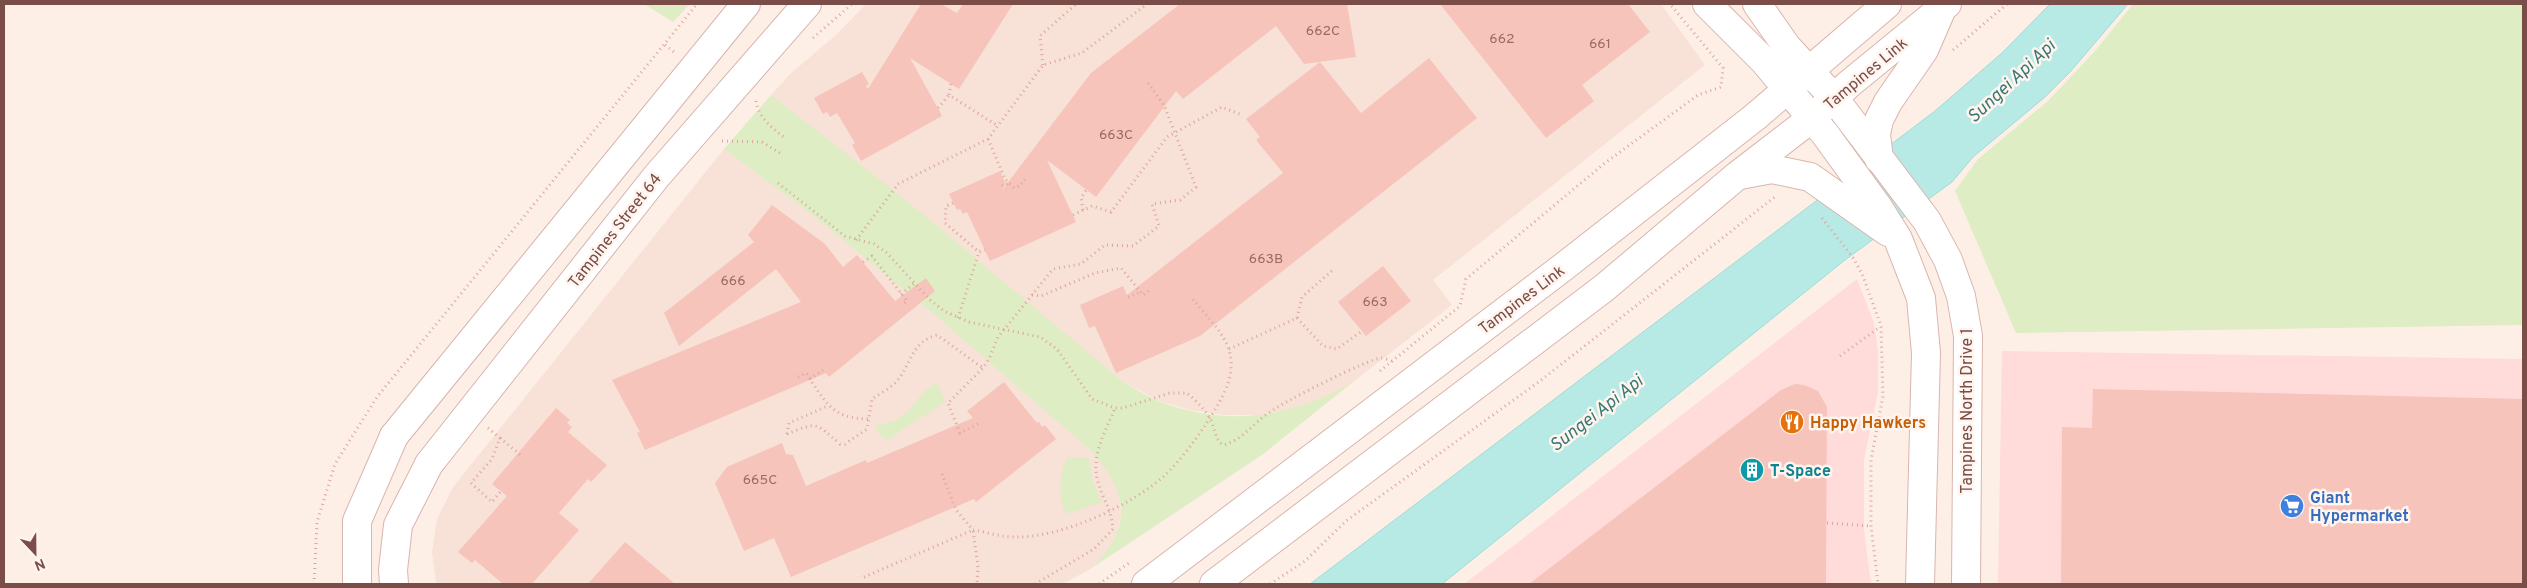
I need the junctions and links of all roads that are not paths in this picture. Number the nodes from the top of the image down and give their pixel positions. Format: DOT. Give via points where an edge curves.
graph roads {
  1 [pos="746,4"];
  2 [pos="806,4"];
  3 [pos="1707,4"];
  4 [pos="1757,4"];
  5 [pos="1887,4"];
  6 [pos="1944,7"];
  7 [pos="1809,70"];
  8 [pos="1787,91"];
  9 [pos="1834,98"];
  10 [pos="1812,118"];
  11 [pos="1880,159"];
  12 [pos="1738,175"];
  13 [pos="1898,239"];
  14 [pos="1924,379"];
  15 [pos="1967,397"];
  16 [pos="357,584"];
  17 [pos="394,584"];
  18 [pos="1146,584"];
  19 [pos="1214,584"];
  20 [pos="1920,584"];
  21 [pos="1966,584"];
  1 -- 16 [label="street" via="394,436 357,521"];
  2 -- 17 [label="street, Tampines Street 64" via="656,177 429,464 398,525 392,570"];
  3 -- 8 [label="street" via="1764,61"];
  4 -- 7 [label="street, Tampines North Drive 1" via="1787,47"];
  5 -- 7 [label="street, Tampines Link"];
  6 -- 9 [label="street, Tampines Link"];
  6 -- 11 [label="street" via="1924,50 1879,120 1876,134"];
  7 -- 8 [label="street, Tampines Link"];
  7 -- 9 [label="street, Tampines North Drive 1"];
  8 -- 10 [label="street"];
  8 -- 18 [label="street, Tampines Link" via="1562,268"];
  9 -- 10 [label="street, Tampines Link"];
  9 -- 11 [label="street, Tampines North Drive 1"];
  10 -- 12 [label="street, Tampines Link"];
  10 -- 13 [label="street"];
  11 -- 15 [label="street, Tampines North Drive 1" via="1926,221 1948,260 1961,296 1968,336"];
  12 -- 13 [label="street" via="1772,169 1810,177"];
  12 -- 19 [label="street, Tampines Link" via="1604,288"];
  13 -- 14 [label="street" via="1921,298 1926,353"];
  14 -- 15 [label="street" via="1943,392"];
  14 -- 20 [label="street"];
  15 -- 21 [label="street, Tampines North Drive 1"];
}
